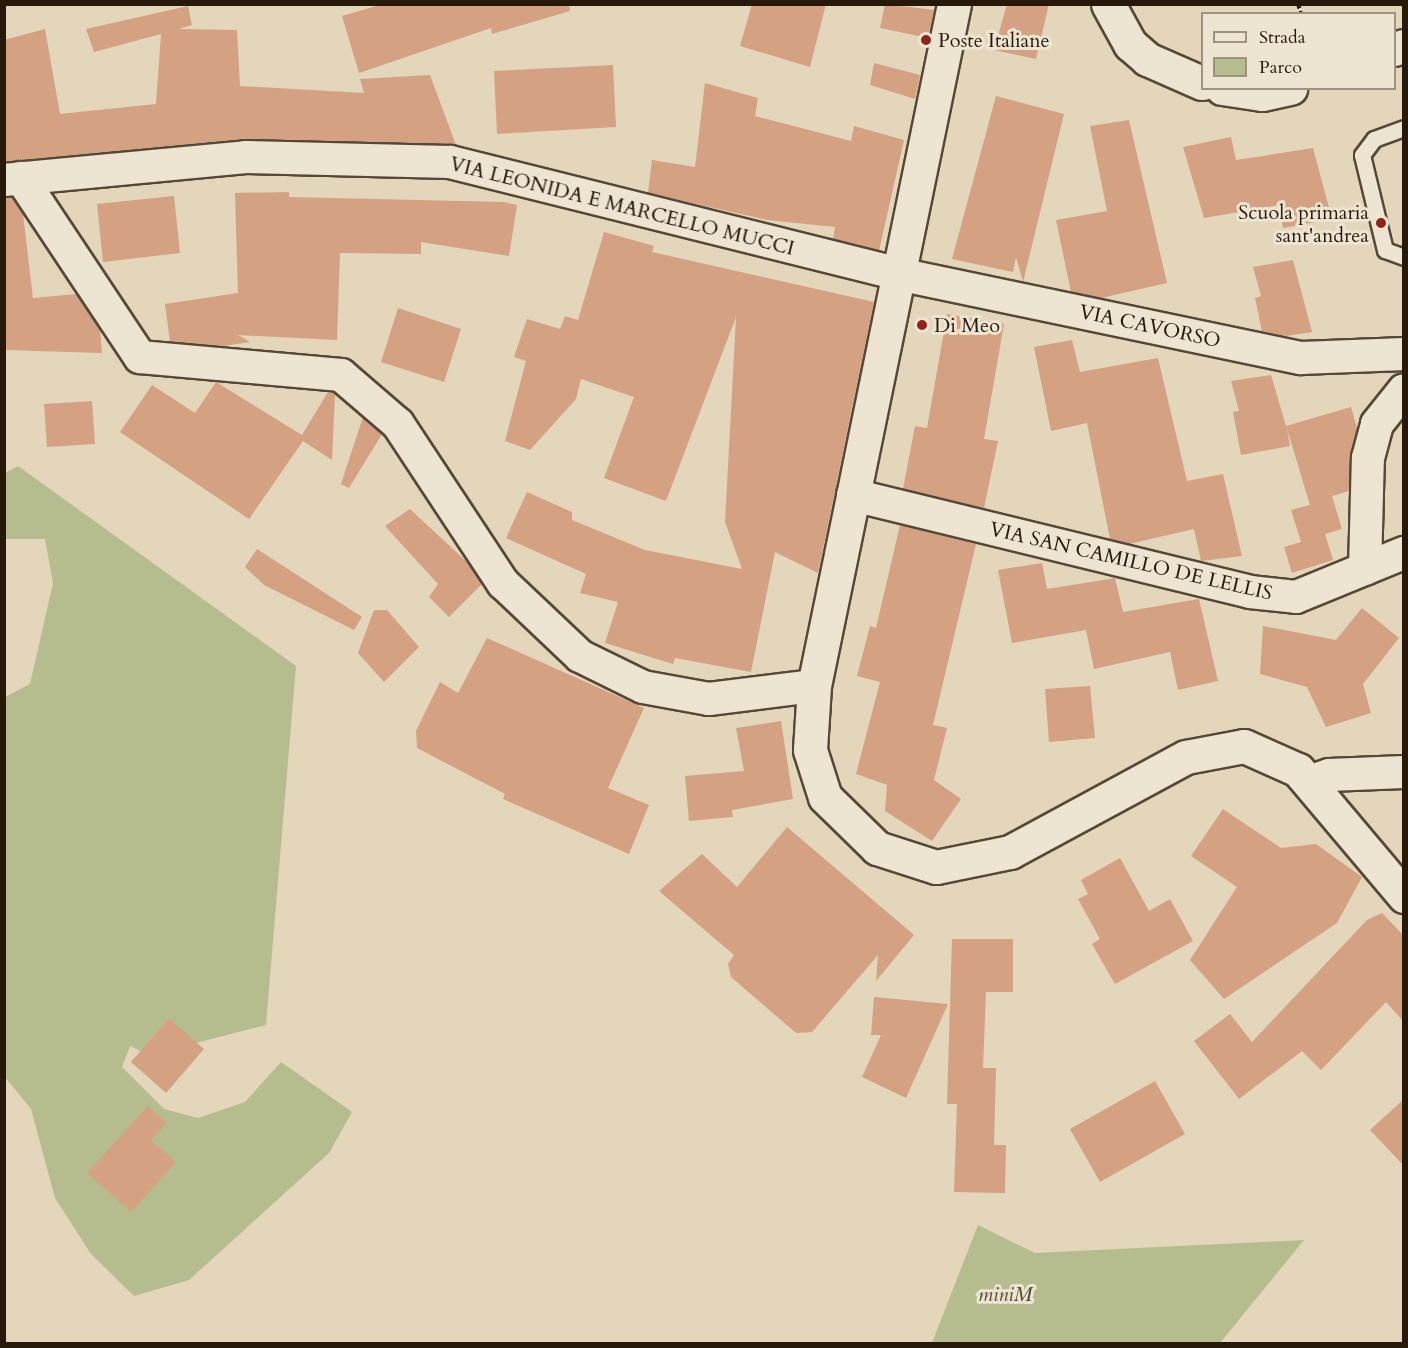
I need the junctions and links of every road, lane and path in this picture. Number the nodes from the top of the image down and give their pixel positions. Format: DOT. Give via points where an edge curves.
graph roads {
  1 [pos="954,4"];
  2 [pos="1108,4"];
  3 [pos="1201,82"];
  4 [pos="1235,90"];
  5 [pos="1281,90"];
  6 [pos="1404,128"];
  7 [pos="13,179"];
  8 [pos="1404,257"];
  9 [pos="898,274"];
  10 [pos="1404,354"];
  11 [pos="1404,390"];
  12 [pos="853,495"];
  13 [pos="1404,553"];
  14 [pos="1365,569"];
  15 [pos="814,686"];
  16 [pos="1403,766"];
  17 [pos="1309,782"];
  18 [pos="1404,896"];
  1 -- 9 [label="street"];
  2 -- 3 [label="street" via="1130,44 1147,59"];
  4 -- 5 [label="street" via="1262,94"];
  6 -- 8 [label="lane" via="1374,140 1362,155 1385,250"];
  7 -- 9 [label="street, VIA LEONIDA E MARCELLO MUCCI" via="246,157 450,162"];
  7 -- 15 [label="street, VIA LEONIDA E MARCELLO MUCCI" via="140,357 341,375 398,424 503,583 580,656 643,687 709,699"];
  9 -- 10 [label="street, VIA CAVORSO" via="1301,358"];
  9 -- 12 [label="street"];
  11 -- 14 [label="street" via="1377,424 1368,458"];
  12 -- 14 [label="street, VIA SAN CAMILLO DE LELLIS" via="1250,592 1296,597"];
  12 -- 15 [label="street"];
  13 -- 14 [label="street, VIA SAN CAMILLO DE LELLIS"];
  15 -- 17 [label="street" via="810,750 825,797 876,848 936,867 1010,852 1186,757 1244,746 1298,770"];
  16 -- 17 [label="street" via="1329,775"];
  17 -- 18 [label="street"];
}
